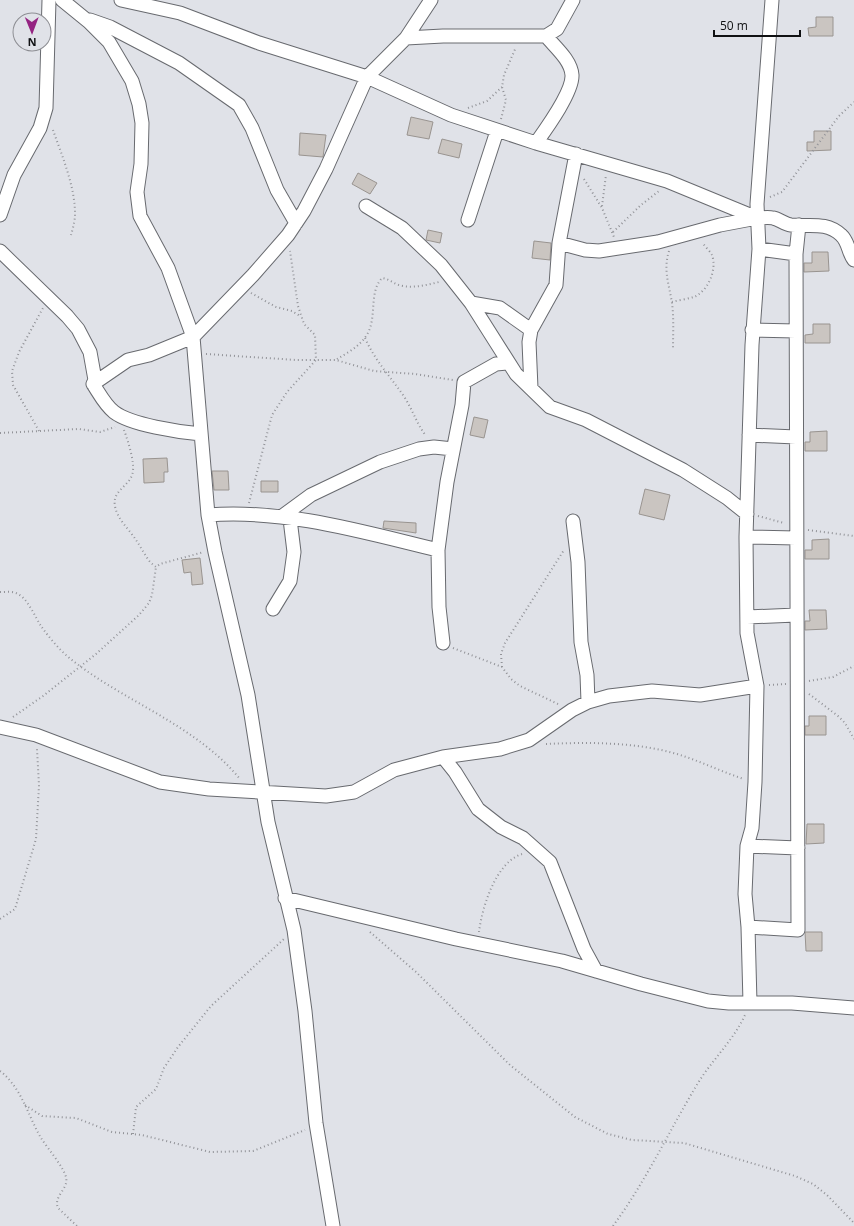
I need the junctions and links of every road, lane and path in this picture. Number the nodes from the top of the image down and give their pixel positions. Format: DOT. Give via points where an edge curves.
graph roads {
  1 [pos="48,0"];
  2 [pos="62,0"];
  3 [pos="121,0"];
  4 [pos="168,0"];
  5 [pos="431,0"];
  6 [pos="573,0"];
  7 [pos="772,0"];
  8 [pos="180,13"];
  9 [pos="83,17"];
  10 [pos="519,36"];
  11 [pos="546,36"];
  12 [pos="406,38"];
  13 [pos="367,77"];
  14 [pos="502,87"];
  15 [pos="854,102"];
  16 [pos="46,108"];
  17 [pos="451,115"];
  18 [pos="497,131"];
  19 [pos="536,143"];
  20 [pos="575,159"];
  21 [pos="607,163"];
  22 [pos="667,181"];
  23 [pos="756,204"];
  24 [pos="366,206"];
  25 [pos="602,208"];
  26 [pos="0,215"];
  27 [pos="757,218"];
  28 [pos="468,220"];
  29 [pos="296,223"];
  30 [pos="799,225"];
  31 [pos="613,232"];
  32 [pos="698,233"];
  33 [pos="71,235"];
  34 [pos="288,235"];
  35 [pos="675,237"];
  36 [pos="559,243"];
  37 [pos="615,248"];
  38 [pos="759,249"];
  39 [pos="0,251"];
  40 [pos="796,254"];
  41 [pos="854,260"];
  42 [pos="452,279"];
  43 [pos="239,290"];
  44 [pos="48,298"];
  45 [pos="672,302"];
  46 [pos="471,303"];
  47 [pos="300,316"];
  48 [pos="531,330"];
  49 [pos="752,330"];
  50 [pos="796,331"];
  51 [pos="193,337"];
  52 [pos="365,338"];
  53 [pos="673,349"];
  54 [pos="194,354"];
  55 [pos="316,360"];
  56 [pos="336,360"];
  57 [pos="507,363"];
  58 [pos="386,373"];
  59 [pos="464,382"];
  60 [pos="93,384"];
  61 [pos="530,388"];
  62 [pos="124,421"];
  63 [pos="39,431"];
  64 [pos="0,433"];
  65 [pos="201,434"];
  66 [pos="750,435"];
  67 [pos="796,437"];
  68 [pos="434,447"];
  69 [pos="453,449"];
  70 [pos="244,514"];
  71 [pos="747,514"];
  72 [pos="208,516"];
  73 [pos="286,518"];
  74 [pos="574,526"];
  75 [pos="796,532"];
  76 [pos="854,536"];
  77 [pos="746,537"];
  78 [pos="438,550"];
  79 [pos="215,552"];
  80 [pos="156,567"];
  81 [pos="0,592"];
  82 [pos="273,609"];
  83 [pos="796,615"];
  84 [pos="747,617"];
  85 [pos="443,643"];
  86 [pos="81,667"];
  87 [pos="502,667"];
  88 [pos="757,686"];
  89 [pos="805,689"];
  90 [pos="588,702"];
  91 [pos="572,710"];
  92 [pos="0,727"];
  93 [pos="36,735"];
  94 [pos="854,739"];
  95 [pos="546,744"];
  96 [pos="443,757"];
  97 [pos="755,782"];
  98 [pos="249,790"];
  99 [pos="264,792"];
  100 [pos="747,846"];
  101 [pos="798,848"];
  102 [pos="540,853"];
  103 [pos="286,898"];
  104 [pos="0,919"];
  105 [pos="748,927"];
  106 [pos="294,930"];
  107 [pos="369,930"];
  108 [pos="477,943"];
  109 [pos="596,971"];
  110 [pos="750,1003"];
  111 [pos="854,1008"];
  112 [pos="0,1071"];
  113 [pos="25,1105"];
  114 [pos="316,1123"];
  115 [pos="133,1134"];
  116 [pos="664,1141"];
  117 [pos="854,1222"];
  118 [pos="77,1226"];
  119 [pos="333,1226"];
  120 [pos="613,1226"];
  1 -- 16 [label="street"];
  2 -- 9 [label="street"];
  3 -- 8 [label="street"];
  4 -- 8 [label="street"];
  5 -- 12 [label="street"];
  6 -- 11 [label="street" via="557,29"];
  7 -- 23 [label="street"];
  8 -- 13 [label="street" via="259,43"];
  9 -- 29 [label="street" via="110,27 179,63 239,105 252,128 277,190"];
  9 -- 51 [label="street" via="109,42 132,81 140,104 141,164 137,192 140,216 168,268"];
  10 -- 11 [label="street"];
  10 -- 12 [label="street"];
  10 -- 14 [label="path"];
  11 -- 19 [label="street" via="566,59 572,75 568,89"];
  12 -- 13 [label="street"];
  13 -- 17 [label="street"];
  13 -- 29 [label="street" via="326,170"];
  14 -- 17 [label="path" via="487,101"];
  14 -- 18 [label="path" via="506,100"];
  15 -- 23 [label="path" via="839,116 782,192"];
  16 -- 26 [label="street" via="40,128 14,176"];
  16 -- 33 [label="path" via="70,182 75,214"];
  17 -- 18 [label="street"];
  18 -- 19 [label="street"];
  18 -- 28 [label="street"];
  19 -- 20 [label="street"];
  20 -- 21 [label="street"];
  20 -- 25 [label="path"];
  20 -- 36 [label="street"];
  21 -- 22 [label="street"];
  21 -- 25 [label="path"];
  22 -- 27 [label="street"];
  22 -- 31 [label="path" via="657,194 641,205"];
  23 -- 27 [label="street"];
  24 -- 42 [label="street" via="402,228"];
  25 -- 31 [label="path"];
  27 -- 30 [label="street" via="772,218 790,225"];
  27 -- 32 [label="street" via="720,225"];
  27 -- 38 [label="street"];
  29 -- 34 [label="street"];
  30 -- 40 [label="street"];
  30 -- 41 [label="street" via="828,227 842,236"];
  31 -- 37 [label="path"];
  32 -- 35 [label="street"];
  32 -- 45 [label="path" via="712,255 712,273 707,287 696,296"];
  34 -- 43 [label="street"];
  34 -- 47 [label="path"];
  35 -- 37 [label="street"];
  35 -- 45 [label="path" via="666,265 667,285"];
  36 -- 37 [label="street" via="585,250"];
  36 -- 48 [label="street" via="556,285"];
  38 -- 40 [label="street"];
  38 -- 49 [label="street"];
  39 -- 44 [label="street"];
  40 -- 50 [label="street"];
  42 -- 46 [label="street"];
  42 -- 52 [label="path" via="421,286 402,286 388,278 382,278 375,290 374,316"];
  43 -- 47 [label="path" via="254,294 276,307"];
  43 -- 51 [label="street"];
  44 -- 60 [label="street" via="67,316 87,344 95,380"];
  44 -- 63 [label="path" via="19,352 12,371 13,385"];
  45 -- 53 [label="path"];
  46 -- 48 [label="street" via="500,308"];
  46 -- 57 [label="street"];
  47 -- 55 [label="path" via="314,335"];
  48 -- 61 [label="street"];
  49 -- 50 [label="street"];
  49 -- 66 [label="street"];
  50 -- 67 [label="street"];
  51 -- 54 [label="street"];
  51 -- 60 [label="street" via="149,355 128,360"];
  52 -- 56 [label="path"];
  52 -- 58 [label="path" via="372,354"];
  54 -- 55 [label="path"];
  54 -- 65 [label="street"];
  55 -- 56 [label="path"];
  55 -- 70 [label="path" via="287,392 272,415 252,494"];
  56 -- 58 [label="path"];
  57 -- 59 [label="street" via="496,364"];
  57 -- 61 [label="street"];
  58 -- 59 [label="path" via="415,374"];
  58 -- 68 [label="path" via="406,399 416,422"];
  59 -- 69 [label="street"];
  60 -- 62 [label="street" via="110,408"];
  61 -- 71 [label="street" via="550,407 586,420 683,470"];
  62 -- 63 [label="path" via="104,432 80,429"];
  62 -- 65 [label="street"];
  62 -- 80 [label="path" via="133,470 130,479 117,493 115,506 121,520 148,560"];
  63 -- 64 [label="path"];
  65 -- 72 [label="street"];
  66 -- 67 [label="street"];
  66 -- 71 [label="street"];
  67 -- 75 [label="street"];
  68 -- 69 [label="street"];
  68 -- 73 [label="street" via="396,456 332,484 311,495"];
  69 -- 78 [label="street"];
  70 -- 72 [label="street"];
  70 -- 73 [label="street"];
  71 -- 75 [label="path"];
  71 -- 77 [label="street"];
  72 -- 79 [label="street"];
  73 -- 78 [label="street" via="353,529"];
  73 -- 82 [label="street" via="294,552 290,581"];
  74 -- 87 [label="path" via="505,643 501,654"];
  74 -- 90 [label="street" via="581,642 587,675"];
  75 -- 76 [label="path" via="813,531"];
  75 -- 77 [label="street"];
  75 -- 83 [label="street"];
  77 -- 84 [label="street"];
  78 -- 85 [label="street"];
  79 -- 80 [label="path" via="201,552"];
  79 -- 99 [label="street" via="247,688"];
  80 -- 86 [label="path" via="149,603"];
  81 -- 86 [label="path" via="12,592 21,596 56,645"];
  83 -- 84 [label="street"];
  83 -- 101 [label="street"];
  84 -- 88 [label="street" via="747,633"];
  85 -- 87 [label="path"];
  86 -- 92 [label="path"];
  86 -- 98 [label="path" via="152,710 216,754"];
  87 -- 91 [label="path" via="510,679 520,686"];
  88 -- 90 [label="street" via="700,695 652,691 609,696"];
  88 -- 97 [label="street"];
  89 -- 94 [label="path" via="845,723"];
  90 -- 91 [label="street"];
  91 -- 96 [label="street" via="529,740 500,749"];
  92 -- 93 [label="street"];
  93 -- 98 [label="street" via="160,782 189,787"];
  93 -- 104 [label="path" via="39,785 36,839 15,909"];
  95 -- 97 [label="path" via="618,745 660,750"];
  96 -- 99 [label="street" via="394,770 354,792 341,795"];
  96 -- 102 [label="street" via="478,809 501,827 523,838"];
  97 -- 100 [label="street" via="752,828"];
  98 -- 99 [label="street"];
  99 -- 103 [label="street" via="268,822"];
  100 -- 101 [label="street"];
  100 -- 105 [label="street" via="745,894"];
  101 -- 105 [label="street" via="798,930"];
  102 -- 108 [label="path" via="514,857 501,870 481,916"];
  102 -- 109 [label="street" via="550,862 556,874 584,949"];
  103 -- 106 [label="street"];
  103 -- 108 [label="street"];
  105 -- 110 [label="street"];
  106 -- 114 [label="street"];
  106 -- 115 [label="path" via="224,993 195,1025 164,1068 156,1089 136,1107"];
  107 -- 116 [label="path" via="416,972 510,1065 575,1117 608,1134 632,1140"];
  108 -- 109 [label="street"];
  109 -- 110 [label="street" via="708,1001"];
  110 -- 111 [label="street"];
  110 -- 116 [label="path" via="735,1034 698,1082"];
  112 -- 113 [label="path" via="10,1080"];
  113 -- 115 [label="path" via="42,1116 76,1118 112,1132"];
  113 -- 118 [label="path" via="34,1126 65,1175 66,1185 57,1206"];
  114 -- 115 [label="path" via="295,1135 245,1153 210,1152"];
  114 -- 119 [label="street"];
  116 -- 117 [label="path" via="684,1143 795,1176 827,1194"];
  116 -- 120 [label="path" via="653,1165"];
}
